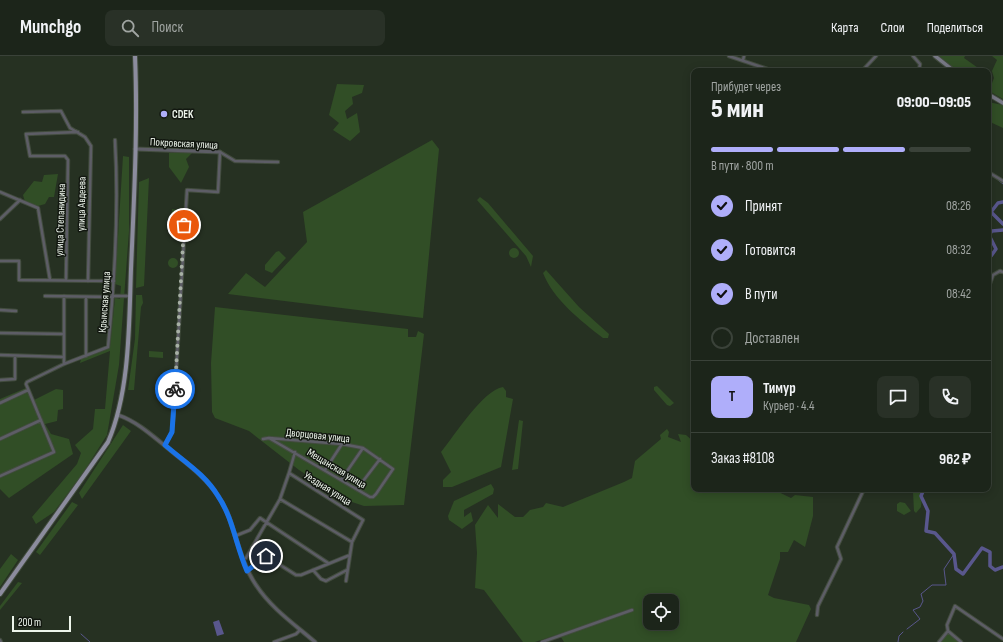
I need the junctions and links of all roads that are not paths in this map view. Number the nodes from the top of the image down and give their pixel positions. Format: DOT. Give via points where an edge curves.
graph roads {
  1 [pos="135,56"];
  2 [pos="729,56"];
  3 [pos="744,56"];
  4 [pos="876,56"];
  5 [pos="913,56"];
  6 [pos="935,56"];
  7 [pos="737,57"];
  8 [pos="743,60"];
  9 [pos="765,68"];
  10 [pos="865,68"];
  11 [pos="919,68"];
  12 [pos="950,68"];
  13 [pos="991,96"];
  14 [pos="1003,103"];
  15 [pos="23,112"];
  16 [pos="78,132"];
  17 [pos="116,140"];
  18 [pos="135,149"];
  19 [pos="220,152"];
  20 [pos="278,162"];
  21 [pos="991,174"];
  22 [pos="1003,181"];
  23 [pos="0,192"];
  24 [pos="20,200"];
  25 [pos="0,219"];
  26 [pos="0,261"];
  27 [pos="1003,272"];
  28 [pos="50,280"];
  29 [pos="66,280"];
  30 [pos="991,280"];
  31 [pos="88,281"];
  32 [pos="114,281"];
  33 [pos="45,296"];
  34 [pos="64,296"];
  35 [pos="113,296"];
  36 [pos="130,296"];
  37 [pos="86,297"];
  38 [pos="0,310"];
  39 [pos="16,311"];
  40 [pos="0,333"];
  41 [pos="64,334"];
  42 [pos="0,355"];
  43 [pos="15,356"];
  44 [pos="86,356"];
  45 [pos="63,357"];
  46 [pos="64,364"];
  47 [pos="0,380"];
  48 [pos="28,390"];
  49 [pos="0,403"];
  50 [pos="118,415"];
  51 [pos="41,420"];
  52 [pos="269,438"];
  53 [pos="0,439"];
  54 [pos="263,439"];
  55 [pos="342,444"];
  56 [pos="165,445"];
  57 [pos="363,448"];
  58 [pos="295,452"];
  59 [pos="380,459"];
  60 [pos="325,470"];
  61 [pos="289,473"];
  62 [pos="0,476"];
  63 [pos="341,480"];
  64 [pos="357,489"];
  65 [pos="863,492"];
  66 [pos="376,494"];
  67 [pos="280,499"];
  68 [pos="266,523"];
  69 [pos="234,536"];
  70 [pos="352,542"];
  71 [pos="252,547"];
  72 [pos="350,555"];
  73 [pos="266,556"];
  74 [pos="246,558"];
  75 [pos="328,564"];
  76 [pos="313,570"];
  77 [pos="347,570"];
  78 [pos="247,571"];
  79 [pos="346,581"];
  80 [pos="0,594"];
  81 [pos="632,610"];
  82 [pos="816,615"];
  83 [pos="300,630"];
  84 [pos="948,631"];
  85 [pos="1003,639"];
  86 [pos="274,642"];
  87 [pos="315,642"];
  88 [pos="542,642"];
  89 [pos="939,642"];
  90 [pos="961,642"];
  1 -- 18 [label="main road"];
  2 -- 7 [label="street"];
  3 -- 8 [label="street"];
  4 -- 10 [label="street"];
  5 -- 11 [label="street" via="920,64"];
  6 -- 12 [label="main road"];
  7 -- 8 [label="street"];
  8 -- 9 [label="street"];
  13 -- 14 [label="main road"];
  15 -- 16 [label="street, улица Авдеева" via="62,111 70,128"];
  16 -- 29 [label="street, улица Степанидина" via="26,134 30,156 65,156 68,160"];
  16 -- 31 [label="street, улица Авдеева" via="85,136 91,146"];
  17 -- 32 [label="street, Крымская улица" via="118,184"];
  18 -- 19 [label="street, Покровская улица"];
  18 -- 36 [label="main road"];
  19 -- 20 [label="street, Покровская улица" via="235,160"];
  19 -- 56 [label="street" via="218,192 187,190 172,432"];
  21 -- 22 [label="street"];
  23 -- 24 [label="street"];
  24 -- 25 [label="street"];
  24 -- 28 [label="street" via="38,208"];
  26 -- 28 [label="street" via="19,262 19,280"];
  27 -- 30 [label="street" via="993,275"];
  28 -- 29 [label="street"];
  29 -- 31 [label="street"];
  31 -- 32 [label="street"];
  32 -- 35 [label="street, Крымская улица"];
  33 -- 34 [label="street"];
  34 -- 37 [label="street"];
  34 -- 41 [label="street"];
  35 -- 36 [label="street"];
  35 -- 37 [label="street"];
  35 -- 44 [label="street, Крымская улица" via="108,347"];
  36 -- 50 [label="main road" via="128,341"];
  37 -- 44 [label="street"];
  38 -- 39 [label="street"];
  40 -- 41 [label="street"];
  41 -- 45 [label="street"];
  42 -- 43 [label="street"];
  43 -- 45 [label="street"];
  43 -- 47 [label="street" via="15,380"];
  44 -- 46 [label="street, Крымская улица"];
  45 -- 46 [label="street"];
  46 -- 48 [label="street, Крымская улица" via="28,382"];
  48 -- 49 [label="street"];
  48 -- 51 [label="street"];
  50 -- 56 [label="street" via="127,418"];
  50 -- 80 [label="main road" via="108,442"];
  51 -- 53 [label="street"];
  51 -- 62 [label="street" via="53,452"];
  52 -- 54 [label="street, Дворцовая улица"];
  52 -- 55 [label="street, Дворцовая улица"];
  52 -- 58 [label="street, Мещанская улица"];
  55 -- 57 [label="street, Дворцовая улица"];
  55 -- 60 [label="street"];
  56 -- 69 [label="street" via="198,472 218,495"];
  57 -- 59 [label="street, Дворцовая улица"];
  57 -- 63 [label="street"];
  58 -- 60 [label="street, Мещанская улица"];
  58 -- 61 [label="street"];
  59 -- 64 [label="street"];
  59 -- 66 [label="street, Дворцовая улица" via="393,469"];
  60 -- 63 [label="street, Мещанская улица"];
  61 -- 67 [label="street, Уездная улица"];
  61 -- 70 [label="street, Уездная улица" via="362,518"];
  63 -- 64 [label="street, Мещанская улица"];
  64 -- 66 [label="street, Мещанская улица" via="373,498"];
  65 -- 82 [label="street" via="837,547 840,559"];
  67 -- 68 [label="street, Уездная улица"];
  67 -- 70 [label="street"];
  68 -- 69 [label="street" via="260,518 250,530"];
  68 -- 71 [label="street, Уездная улица"];
  68 -- 75 [label="street"];
  69 -- 78 [label="street"];
  70 -- 72 [label="street"];
  71 -- 73 [label="street"];
  71 -- 74 [label="street, Уездная улица"];
  72 -- 75 [label="street"];
  72 -- 77 [label="street"];
  73 -- 76 [label="street" via="291,572 301,575"];
  73 -- 78 [label="street"];
  75 -- 76 [label="street"];
  76 -- 77 [label="street" via="326,581"];
  77 -- 79 [label="street"];
  78 -- 83 [label="street" via="266,599"];
  81 -- 88 [label="street"];
  83 -- 86 [label="street"];
  83 -- 87 [label="street"];
  84 -- 85 [label="street" via="947,625 955,606"];
  84 -- 89 [label="street"];
  84 -- 90 [label="street"];
}
